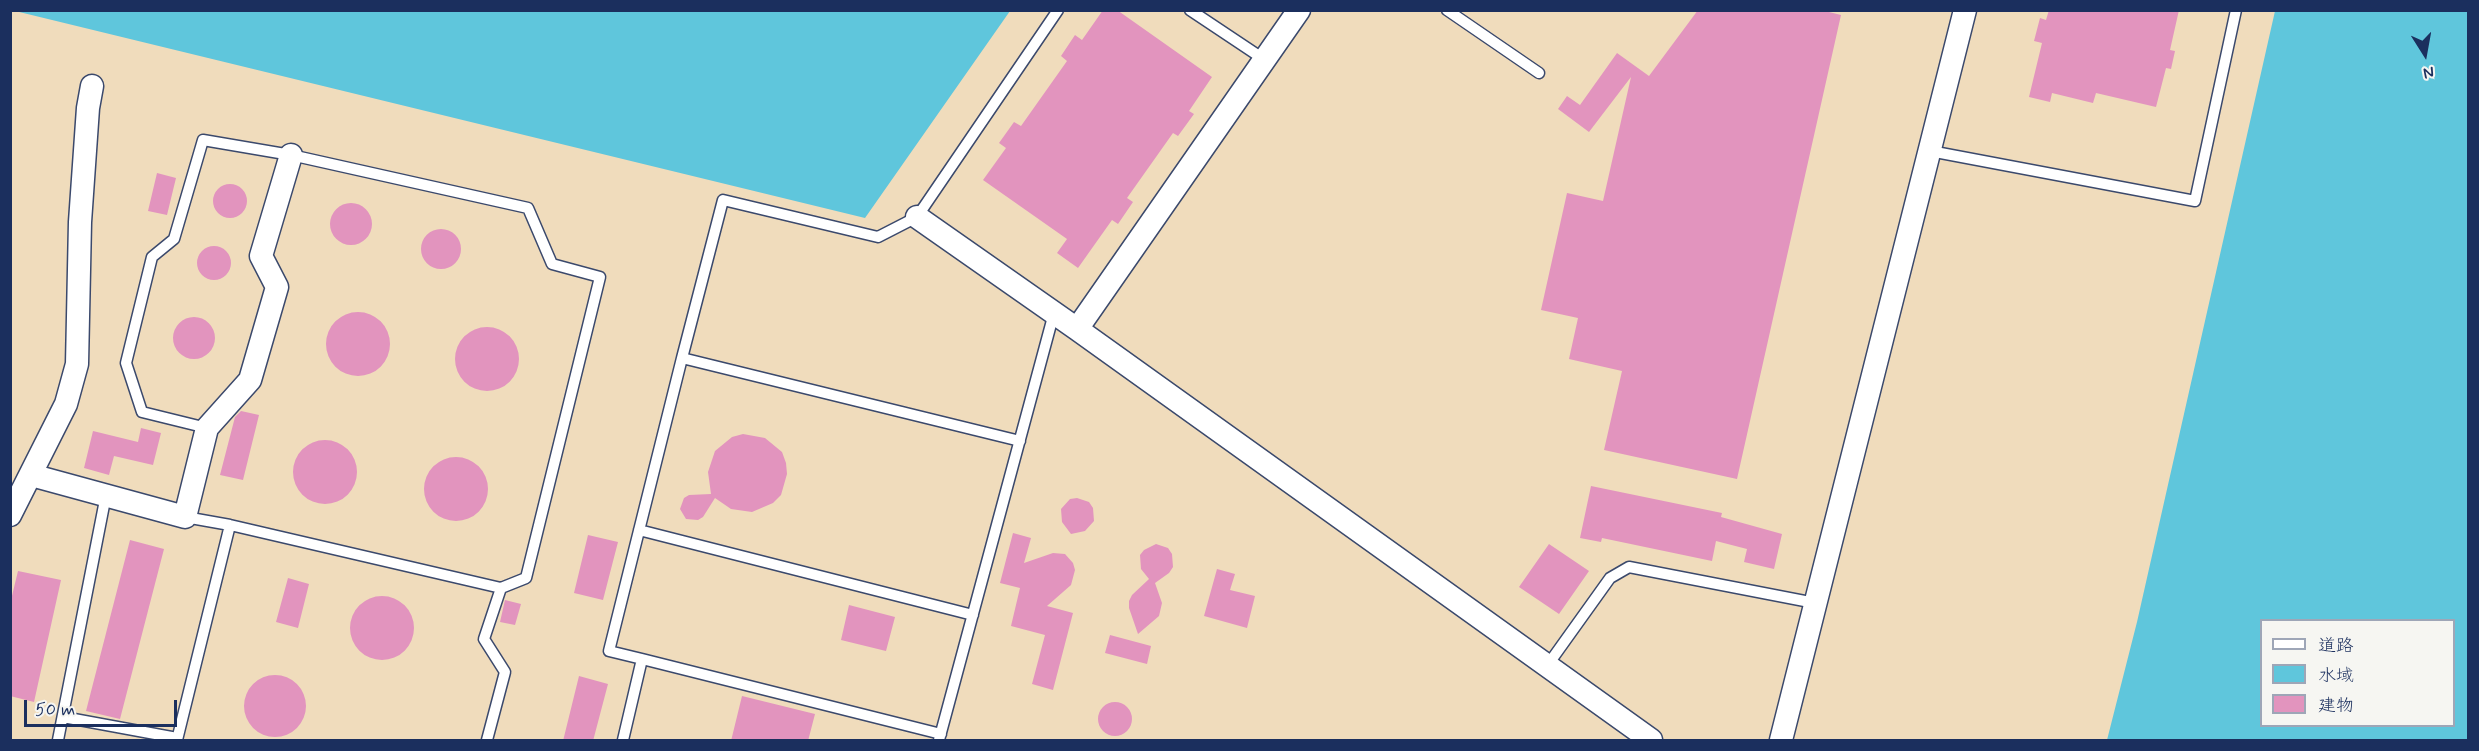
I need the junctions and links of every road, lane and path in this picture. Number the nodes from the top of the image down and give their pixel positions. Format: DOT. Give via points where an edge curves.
graph roads {
  1 [pos="1058,10"];
  2 [pos="1190,10"];
  3 [pos="1299,10"];
  4 [pos="1447,10"];
  5 [pos="1965,10"];
  6 [pos="2236,10"];
  7 [pos="1264,60"];
  8 [pos="1539,73"];
  9 [pos="92,86"];
  10 [pos="1929,152"];
  11 [pos="291,155"];
  12 [pos="917,217"];
  13 [pos="1054,313"];
  14 [pos="1077,329"];
  15 [pos="682,358"];
  16 [pos="207,428"];
  17 [pos="1020,441"];
  18 [pos="31,475"];
  19 [pos="106,495"];
  20 [pos="10,515"];
  21 [pos="185,517"];
  22 [pos="230,525"];
  23 [pos="639,530"];
  24 [pos="501,588"];
  25 [pos="1815,603"];
  26 [pos="973,615"];
  27 [pos="642,659"];
  28 [pos="1547,666"];
  29 [pos="63,717"];
  30 [pos="940,737"];
  31 [pos="177,739"];
  32 [pos="58,741"];
  33 [pos="487,741"];
  34 [pos="623,741"];
  35 [pos="1651,741"];
  36 [pos="1781,741"];
  1 -- 12 [label="lane"];
  2 -- 7 [label="lane"];
  3 -- 7 [label="street"];
  4 -- 8 [label="lane"];
  5 -- 10 [label="street"];
  6 -- 10 [label="lane" via="2195,201"];
  7 -- 14 [label="street"];
  9 -- 18 [label="street" via="80,222 77,364 66,404"];
  10 -- 25 [label="street"];
  11 -- 16 [label="street" via="261,255 277,287 250,380"];
  11 -- 16 [label="lane" via="203,140 174,239 152,257 126,363 142,412"];
  11 -- 24 [label="lane" via="528,208 552,264 600,277 526,578"];
  12 -- 13 [label="street"];
  12 -- 15 [label="lane" via="878,237 723,200"];
  13 -- 14 [label="street"];
  13 -- 17 [label="lane"];
  14 -- 28 [label="street"];
  15 -- 17 [label="lane"];
  15 -- 23 [label="lane"];
  16 -- 21 [label="street"];
  17 -- 26 [label="lane"];
  18 -- 19 [label="street"];
  18 -- 20 [label="street"];
  19 -- 21 [label="street"];
  19 -- 29 [label="lane"];
  21 -- 22 [label="lane"];
  22 -- 24 [label="lane"];
  22 -- 31 [label="lane"];
  23 -- 26 [label="lane"];
  23 -- 27 [label="lane" via="609,651"];
  24 -- 33 [label="lane" via="484,639 504,672"];
  25 -- 28 [label="lane" via="1629,567 1610,578"];
  25 -- 36 [label="street"];
  26 -- 30 [label="lane"];
  27 -- 30 [label="lane"];
  27 -- 34 [label="lane"];
  28 -- 35 [label="street"];
  29 -- 31 [label="lane"];
  29 -- 32 [label="lane"];
}
